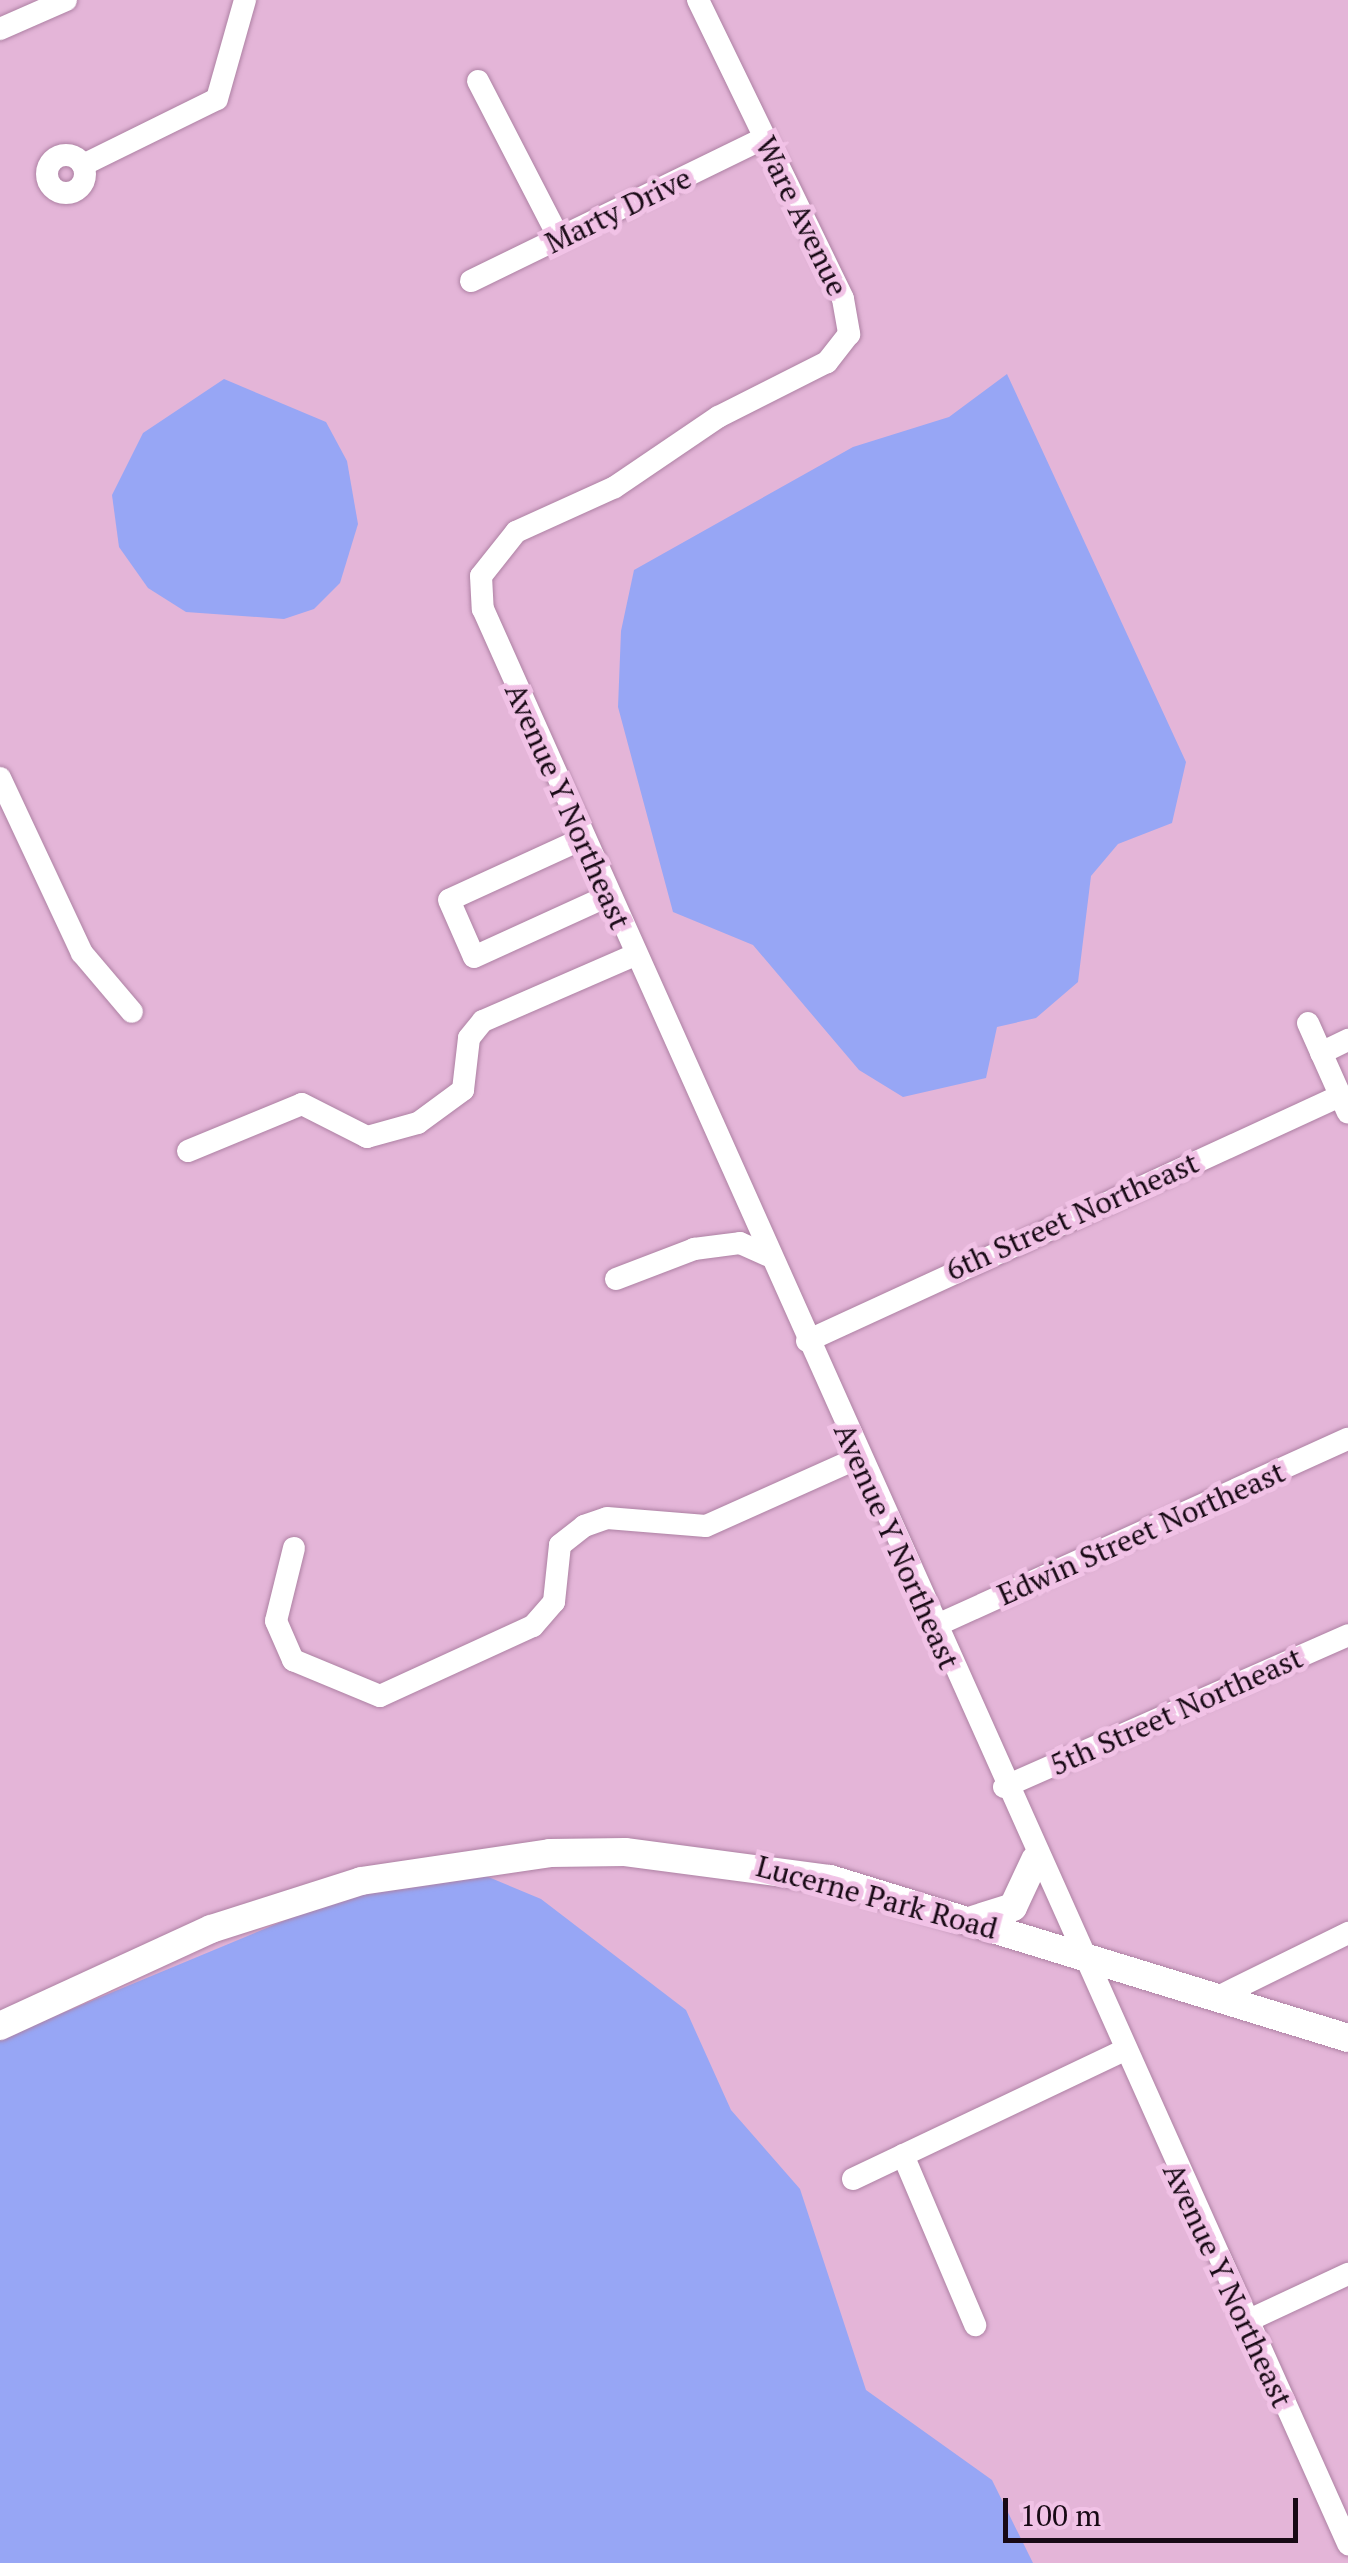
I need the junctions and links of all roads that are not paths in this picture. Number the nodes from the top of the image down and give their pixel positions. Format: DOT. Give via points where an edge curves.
graph roads {
  1 [pos="66,0"];
  2 [pos="245,0"];
  3 [pos="698,0"];
  4 [pos="0,30"];
  5 [pos="478,81"];
  6 [pos="764,138"];
  7 [pos="83,165"];
  8 [pos="559,238"];
  9 [pos="471,281"];
  10 [pos="502,544"];
  11 [pos="0,778"];
  12 [pos="582,840"];
  13 [pos="608,896"];
  14 [pos="635,955"];
  15 [pos="132,1012"];
  16 [pos="1308,1023"];
  17 [pos="1348,1040"];
  18 [pos="1321,1053"];
  19 [pos="1344,1104"];
  20 [pos="188,1151"];
  21 [pos="767,1255"];
  22 [pos="616,1280"];
  23 [pos="807,1341"];
  24 [pos="1348,1439"];
  25 [pos="858,1458"];
  26 [pos="294,1548"];
  27 [pos="934,1626"];
  28 [pos="1348,1635"];
  29 [pos="1004,1788"];
  30 [pos="1035,1860"];
  31 [pos="972,1920"];
  32 [pos="1348,1933"];
  33 [pos="1076,1951"];
  34 [pos="1220,1996"];
  35 [pos="0,2026"];
  36 [pos="1348,2038"];
  37 [pos="1122,2052"];
  38 [pos="902,2155"];
  39 [pos="853,2179"];
  40 [pos="1348,2274"];
  41 [pos="1245,2322"];
  42 [pos="975,2325"];
  43 [pos="1348,2544"];
  1 -- 4 [label="street"];
  2 -- 7 [label="street" via="220,96"];
  3 -- 6 [label="street, Ware Avenue"];
  5 -- 8 [label="street"];
  6 -- 8 [label="street, Marty Drive"];
  6 -- 10 [label="street, Ware Avenue" via="848,313 837,355"];
  8 -- 9 [label="street, Marty Drive"];
  10 -- 12 [label="street, Avenue Y Northeast" via="482,576 482,609"];
  11 -- 15 [label="street" via="82,953"];
  12 -- 13 [label="street, Avenue Y Northeast"];
  12 -- 13 [label="street" via="449,900 474,958"];
  13 -- 14 [label="street, Avenue Y Northeast"];
  14 -- 20 [label="street" via="483,1020 465,1052 463,1090 418,1123 367,1137 302,1104"];
  14 -- 21 [label="street, Avenue Y Northeast"];
  16 -- 18 [label="street"];
  17 -- 18 [label="street"];
  18 -- 19 [label="street"];
  19 -- 23 [label="street, 6th Street Northeast"];
  21 -- 22 [label="street" via="740,1242 694,1249"];
  21 -- 23 [label="street, Avenue Y Northeast"];
  23 -- 25 [label="street, Avenue Y Northeast"];
  24 -- 27 [label="street, Edwin Street Northeast"];
  25 -- 26 [label="street" via="706,1526 634,1518 584,1526 560,1545 554,1602 533,1626 380,1696 293,1660 276,1621"];
  25 -- 27 [label="street, Avenue Y Northeast"];
  27 -- 29 [label="street, Avenue Y Northeast"];
  28 -- 29 [label="street, 5th Street Northeast"];
  29 -- 30 [label="street, Avenue Y Northeast"];
  30 -- 31 [label="main road" via="1013,1907"];
  30 -- 33 [label="street, Avenue Y Northeast"];
  31 -- 33 [label="main road, Lucerne Park Road"];
  31 -- 35 [label="main road, Lucerne Park Road" via="754,1862 550,1852 407,1872 286,1903"];
  32 -- 34 [label="street"];
  33 -- 34 [label="main road, Lucerne Park Road"];
  33 -- 37 [label="street, Avenue Y Northeast"];
  34 -- 36 [label="main road, Lucerne Park Road"];
  37 -- 38 [label="street"];
  37 -- 41 [label="street, Avenue Y Northeast"];
  38 -- 39 [label="street"];
  38 -- 42 [label="street"];
  40 -- 41 [label="street"];
  41 -- 43 [label="street, Avenue Y Northeast"];
}
